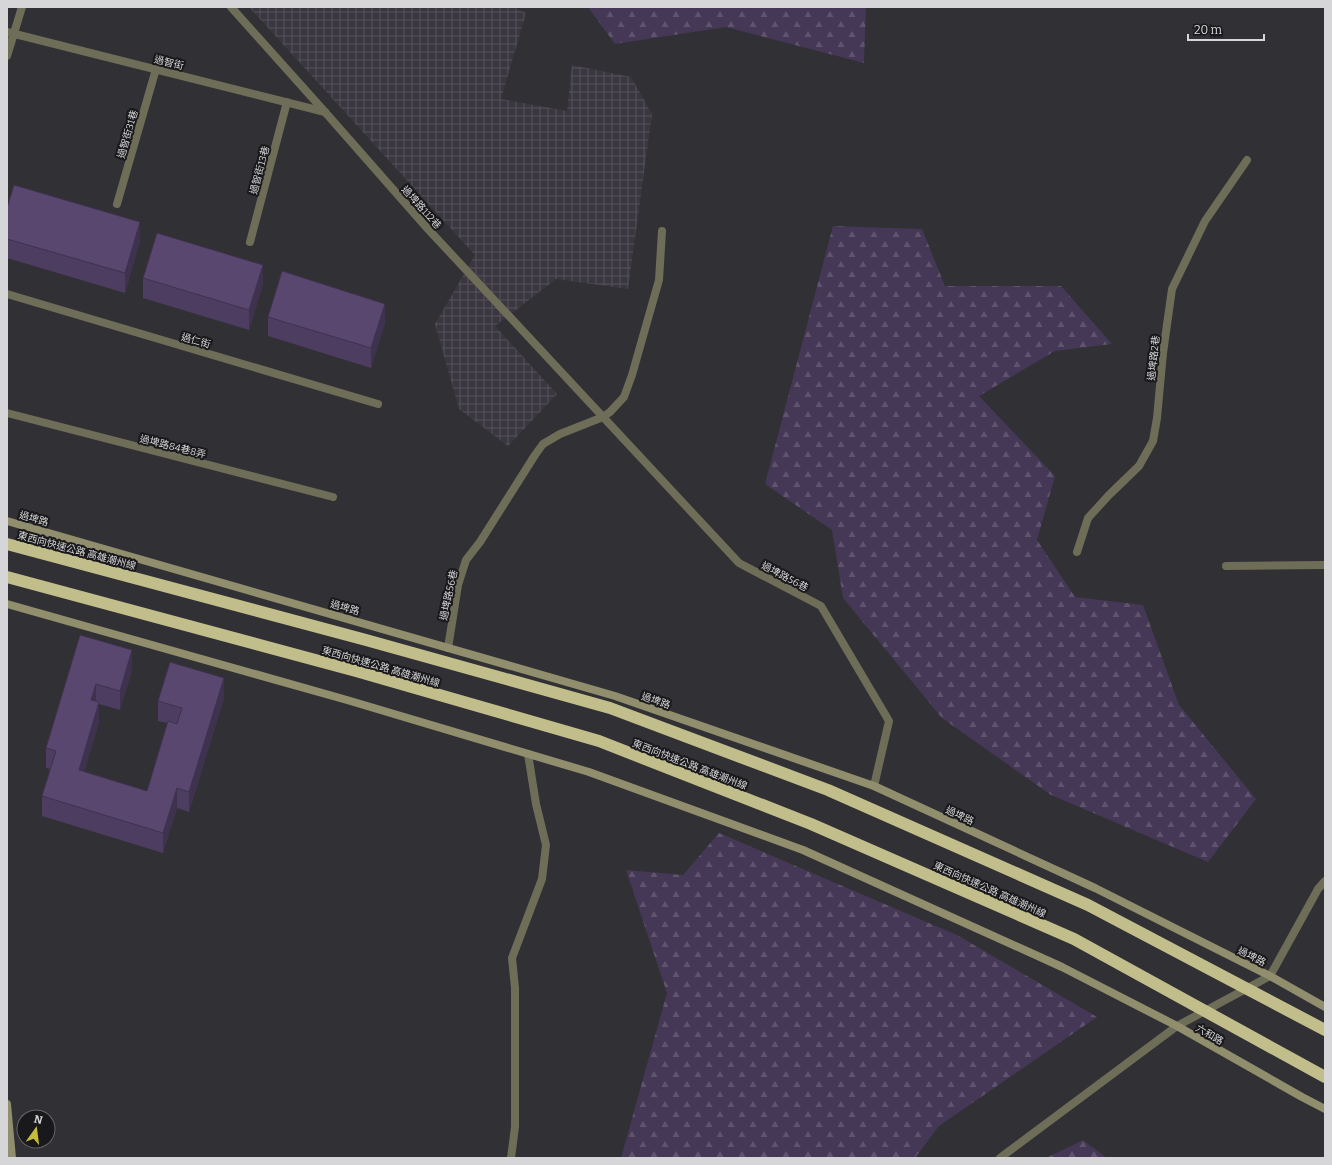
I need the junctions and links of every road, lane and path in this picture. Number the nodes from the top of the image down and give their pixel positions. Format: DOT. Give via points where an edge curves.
graph roads {
  1 [pos="22,7"];
  2 [pos="231,7"];
  3 [pos="10,33"];
  4 [pos="7,56"];
  5 [pos="156,69"];
  6 [pos="287,102"];
  7 [pos="325,112"];
  8 [pos="1247,160"];
  9 [pos="117,204"];
  10 [pos="662,231"];
  11 [pos="250,242"];
  12 [pos="7,294"];
  13 [pos="378,404"];
  14 [pos="7,413"];
  15 [pos="603,418"];
  16 [pos="333,497"];
  17 [pos="7,521"];
  18 [pos="7,544"];
  19 [pos="1076,552"];
  20 [pos="1325,565"];
  21 [pos="1226,566"];
  22 [pos="7,577"];
  23 [pos="7,604"];
  24 [pos="448,648"];
  25 [pos="528,754"];
  26 [pos="874,786"];
  27 [pos="1325,881"];
  28 [pos="1270,976"];
  29 [pos="1325,1006"];
  30 [pos="1177,1026"];
  31 [pos="1325,1030"];
  32 [pos="1325,1076"];
  33 [pos="7,1104"];
  34 [pos="1325,1109"];
  35 [pos="12,1158"];
  36 [pos="511,1158"];
  37 [pos="1000,1158"];
  1 -- 3 [label="street"];
  2 -- 7 [label="street, 過埤路112巷"];
  3 -- 4 [label="street"];
  3 -- 5 [label="street, 過智街"];
  5 -- 6 [label="street, 過智街"];
  5 -- 9 [label="street, 過智街31巷"];
  6 -- 7 [label="street, 過智街"];
  6 -- 11 [label="street, 過智街13巷"];
  7 -- 15 [label="street, 過埤路112巷" via="426,228"];
  8 -- 19 [label="street, 過埤路2巷" via="1205,221 1172,288 1158,418 1153,441 1139,466 1088,518"];
  10 -- 15 [label="street, 過埤路56巷" via="659,280 632,375 624,397"];
  12 -- 13 [label="street, 過仁街"];
  14 -- 16 [label="street, 過埤路84巷8弄"];
  15 -- 24 [label="street, 過埤路56巷" via="560,434 543,444 535,455 466,560 458,585"];
  15 -- 26 [label="street, 過埤路56巷" via="739,563 821,606 889,720"];
  17 -- 24 [label="main road, 過埤路"];
  18 -- 31 [label="highway, 東西向快速公路 高雄潮州線, bridge" via="610,708 828,790 1088,905"];
  20 -- 21 [label="street"];
  22 -- 32 [label="highway, 東西向快速公路 高雄潮州線, bridge" via="356,671 599,741 811,824 1074,939"];
  23 -- 25 [label="main road" via="348,700"];
  24 -- 26 [label="main road, 過埤路" via="615,696"];
  25 -- 30 [label="main road" via="589,772 803,850 1062,967"];
  25 -- 36 [label="street" via="546,845 542,879 512,958 516,1051 515,1127"];
  26 -- 28 [label="main road, 過埤路" via="1095,888"];
  27 -- 28 [label="street" via="1318,889"];
  28 -- 29 [label="main road"];
  28 -- 30 [label="street, 六和路"];
  30 -- 34 [label="main road, 六和路"];
  30 -- 37 [label="street"];
  33 -- 35 [label="main road"];
}
